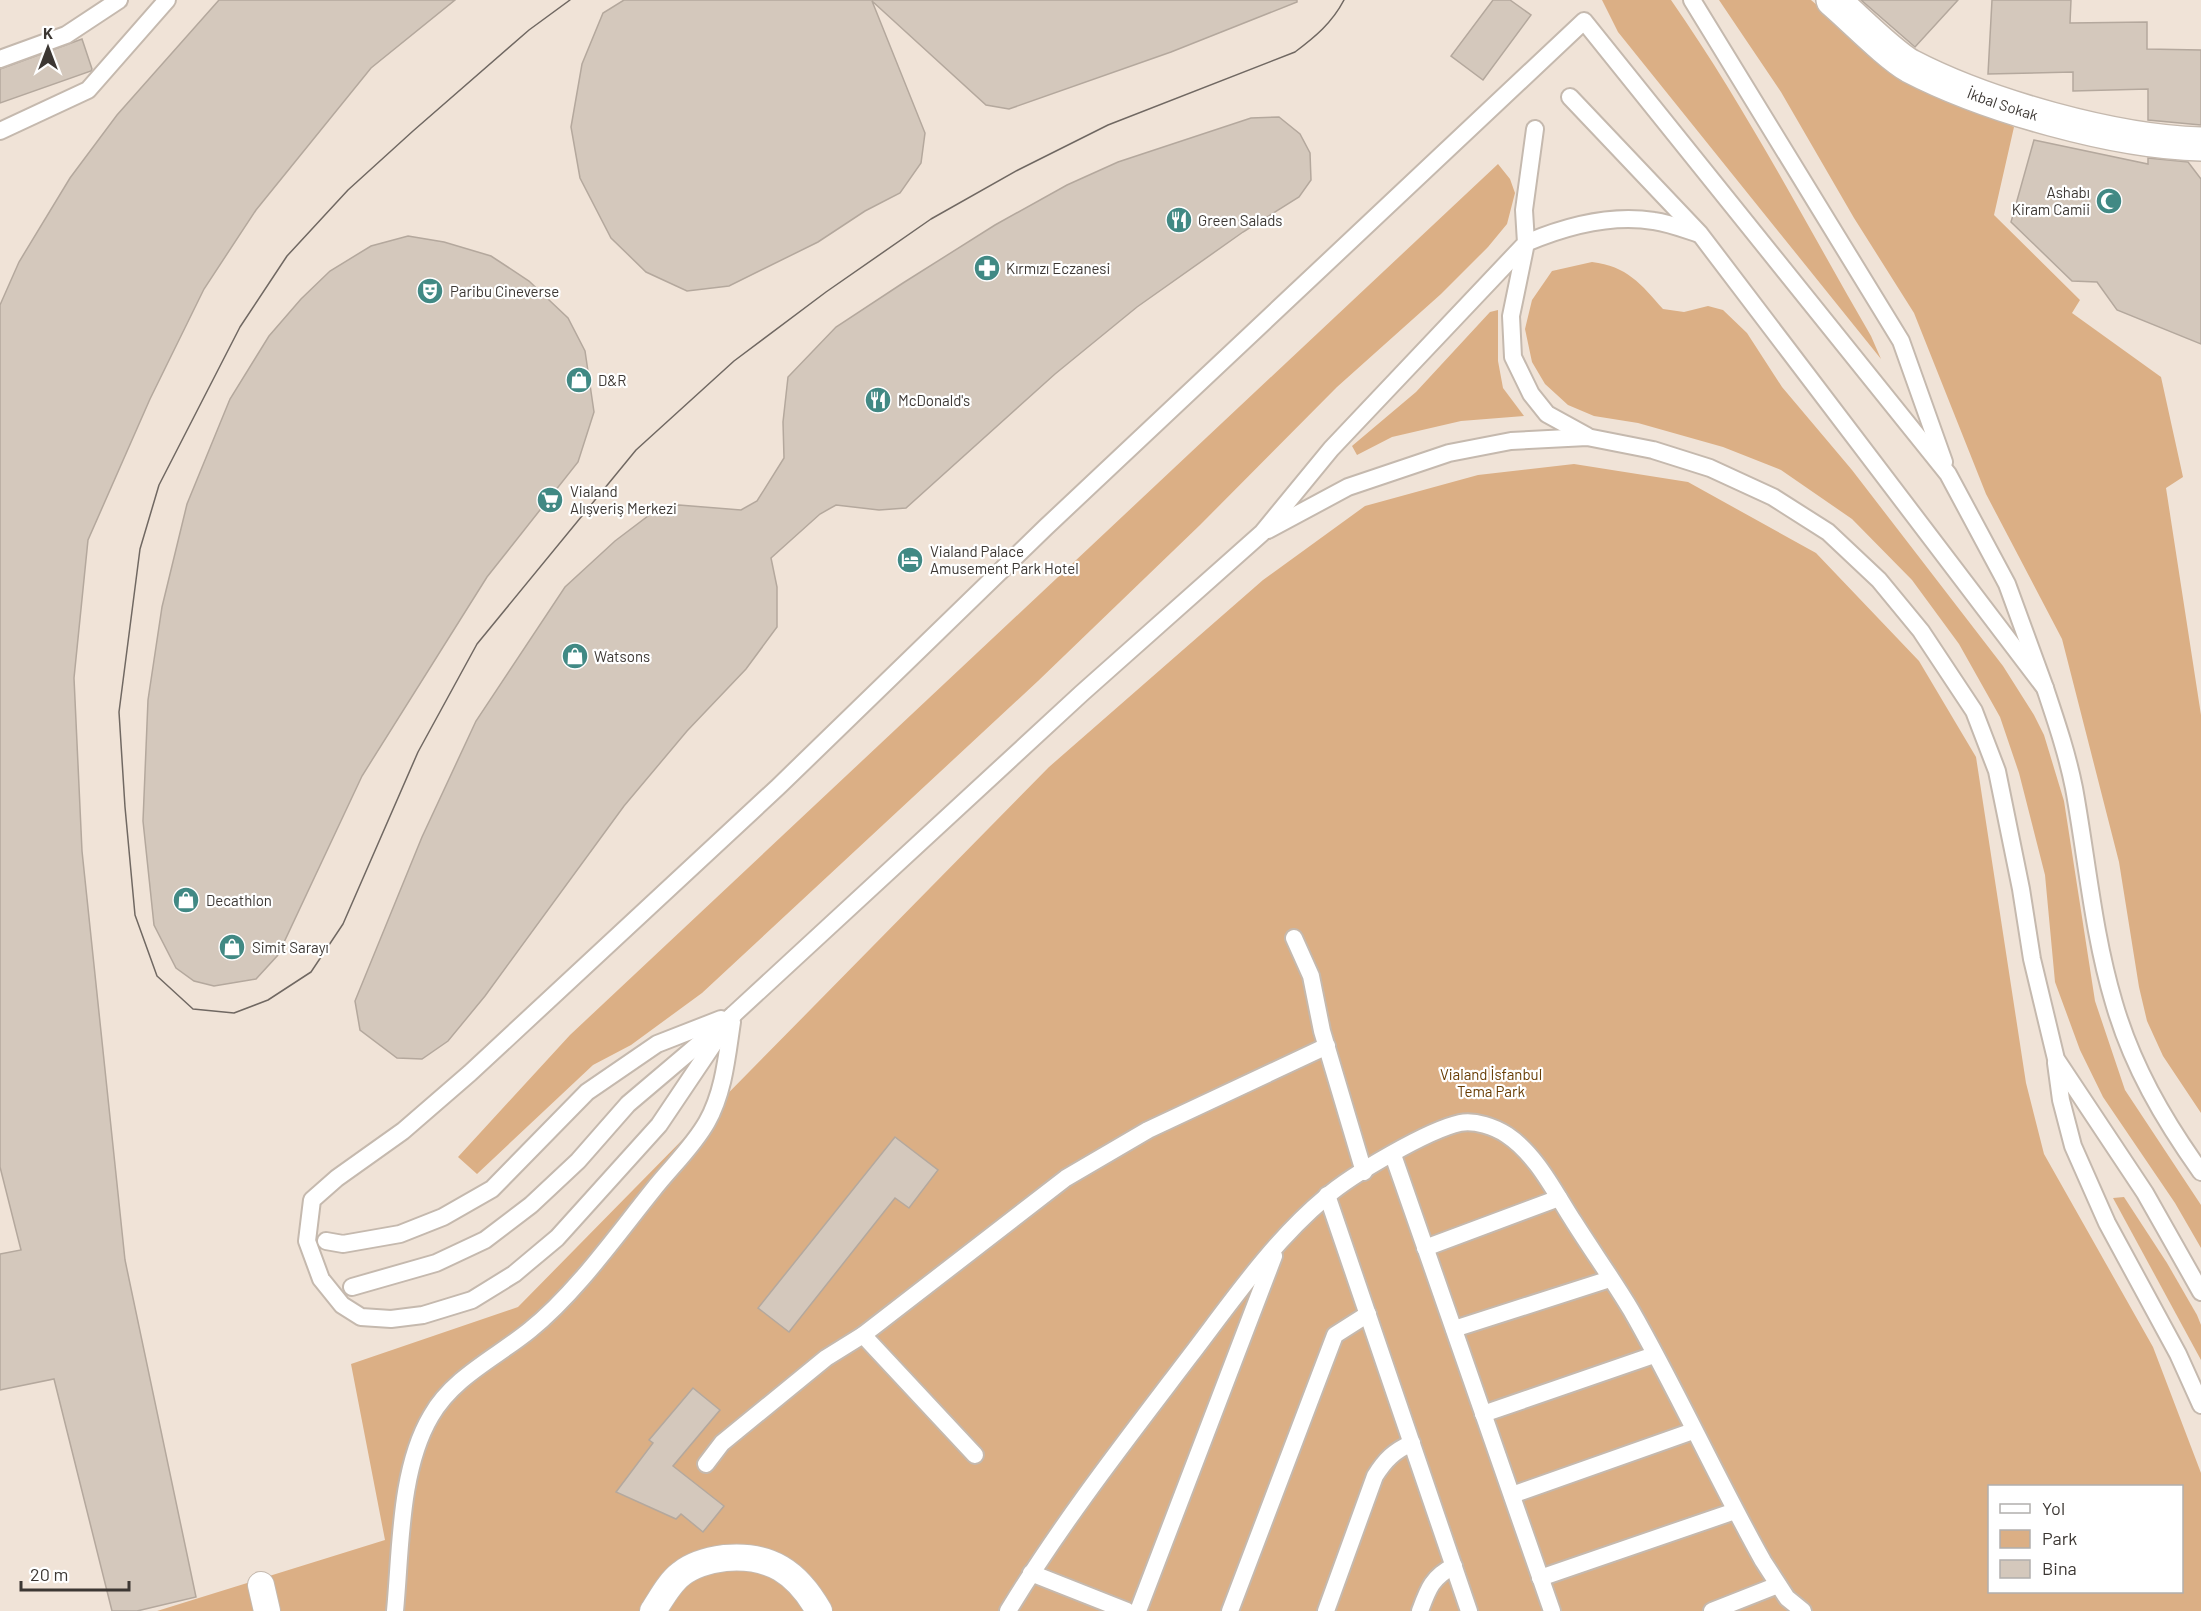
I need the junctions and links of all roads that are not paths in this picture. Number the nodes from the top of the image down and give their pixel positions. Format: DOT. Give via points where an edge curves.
graph roads {
  1 [pos="119,0"];
  2 [pos="167,0"];
  3 [pos="1692,0"];
  4 [pos="1833,0"];
  5 [pos="0,59"];
  6 [pos="1570,97"];
  7 [pos="1535,129"];
  8 [pos="0,131"];
  9 [pos="2201,144"];
  10 [pos="1700,234"];
  11 [pos="1526,243"];
  12 [pos="1587,436"];
  13 [pos="1948,474"];
  14 [pos="1262,533"];
  15 [pos="2044,688"];
  16 [pos="1294,938"];
  17 [pos="733,1015"];
  18 [pos="1327,1046"];
  19 [pos="2056,1059"];
  20 [pos="1393,1155"];
  21 [pos="1364,1172"];
  22 [pos="2201,1172"];
  23 [pos="1327,1195"];
  24 [pos="1559,1198"];
  25 [pos="326,1240"];
  26 [pos="1278,1245"];
  27 [pos="1425,1248"];
  28 [pos="1610,1279"];
  29 [pos="352,1287"];
  30 [pos="2201,1292"];
  31 [pos="1368,1314"];
  32 [pos="1454,1329"];
  33 [pos="863,1335"];
  34 [pos="1654,1355"];
  35 [pos="2201,1405"];
  36 [pos="1483,1414"];
  37 [pos="1693,1431"];
  38 [pos="1412,1443"];
  39 [pos="975,1455"];
  40 [pos="706,1464"];
  41 [pos="1512,1495"];
  42 [pos="1735,1511"];
  43 [pos="1454,1566"];
  44 [pos="1031,1573"];
  45 [pos="1540,1578"];
  46 [pos="261,1585"];
  47 [pos="1778,1585"];
  48 [pos="1795,1608"];
  49 [pos="267,1611"];
  50 [pos="395,1611"];
  51 [pos="653,1611"];
  52 [pos="819,1611"];
  53 [pos="1008,1611"];
  54 [pos="1127,1611"];
  55 [pos="1137,1611"];
  56 [pos="1230,1611"];
  57 [pos="1326,1611"];
  58 [pos="1420,1611"];
  59 [pos="1469,1611"];
  60 [pos="1552,1611"];
  61 [pos="1712,1611"];
  1 -- 5 [label="lane" via="66,35"];
  2 -- 8 [label="lane" via="88,90"];
  3 -- 13 [label="lane" via="1901,341"];
  4 -- 9 [label="street, İkbal Sokak" via="1908,65 1990,99 2117,134 2162,143"];
  6 -- 10 [label="lane"];
  7 -- 11 [label="lane" via="1524,210"];
  10 -- 11 [label="lane" via="1654,220 1613,220 1566,226"];
  10 -- 15 [label="lane"];
  11 -- 12 [label="lane" via="1511,316 1513,357 1531,394 1547,414"];
  11 -- 14 [label="lane" via="1331,449"];
  12 -- 14 [label="lane" via="1511,441 1449,453 1348,487"];
  12 -- 19 [label="lane" via="1653,450 1710,468 1773,497 1828,532 1879,580 1921,631 1974,711 1997,771 2032,959"];
  13 -- 15 [label="lane" via="2007,584"];
  13 -- 17 [label="lane" via="1584,21 1046,527 778,787 470,1073 403,1131 312,1200 307,1241 321,1279 342,1305 362,1317 391,1319 423,1315 472,1300 514,1274 557,1238 659,1125"];
  14 -- 17 [label="lane"];
  15 -- 22 [label="lane" via="2063,741 2073,786 2099,945 2114,1003 2138,1069 2172,1131"];
  16 -- 18 [label="lane" via="1311,976"];
  17 -- 25 [label="lane" via="657,1044 587,1092 492,1189 443,1217 400,1234 343,1244"];
  17 -- 29 [label="lane" via="628,1104 578,1161 531,1205 485,1240 436,1263"];
  17 -- 50 [label="lane" via="723,1081 707,1122 585,1274 531,1329 469,1375 431,1414 416,1448 408,1483"];
  18 -- 21 [label="lane"];
  18 -- 33 [label="lane" via="1148,1130 1066,1178"];
  19 -- 30 [label="lane" via="2145,1193"];
  19 -- 35 [label="lane" via="2061,1101 2073,1146 2107,1223 2168,1334"];
  20 -- 21 [label="lane"];
  20 -- 24 [label="lane" via="1431,1133 1463,1122 1482,1124 1517,1143"];
  20 -- 27 [label="lane"];
  21 -- 23 [label="lane"];
  23 -- 26 [label="lane"];
  23 -- 31 [label="lane"];
  24 -- 27 [label="lane"];
  24 -- 28 [label="lane"];
  26 -- 44 [label="lane" via="1154,1403"];
  26 -- 55 [label="lane"];
  27 -- 32 [label="lane"];
  28 -- 32 [label="lane"];
  28 -- 34 [label="lane"];
  31 -- 38 [label="lane"];
  31 -- 56 [label="lane" via="1335,1335"];
  32 -- 36 [label="lane"];
  33 -- 39 [label="lane"];
  33 -- 40 [label="lane" via="826,1358 722,1443"];
  34 -- 36 [label="lane"];
  34 -- 37 [label="lane"];
  36 -- 41 [label="lane"];
  37 -- 41 [label="lane"];
  37 -- 42 [label="lane"];
  38 -- 43 [label="lane"];
  38 -- 57 [label="lane" via="1390,1455 1375,1476"];
  41 -- 45 [label="lane"];
  42 -- 45 [label="lane"];
  42 -- 47 [label="lane"];
  43 -- 58 [label="lane" via="1429,1584"];
  43 -- 59 [label="lane"];
  44 -- 53 [label="lane"];
  44 -- 54 [label="lane"];
  45 -- 60 [label="lane"];
  46 -- 49 [label="street"];
  47 -- 48 [label="lane"];
  47 -- 61 [label="lane"];
  51 -- 52 [label="street" via="680,1574 694,1565 741,1557 765,1559 788,1572 810,1594"];
}
